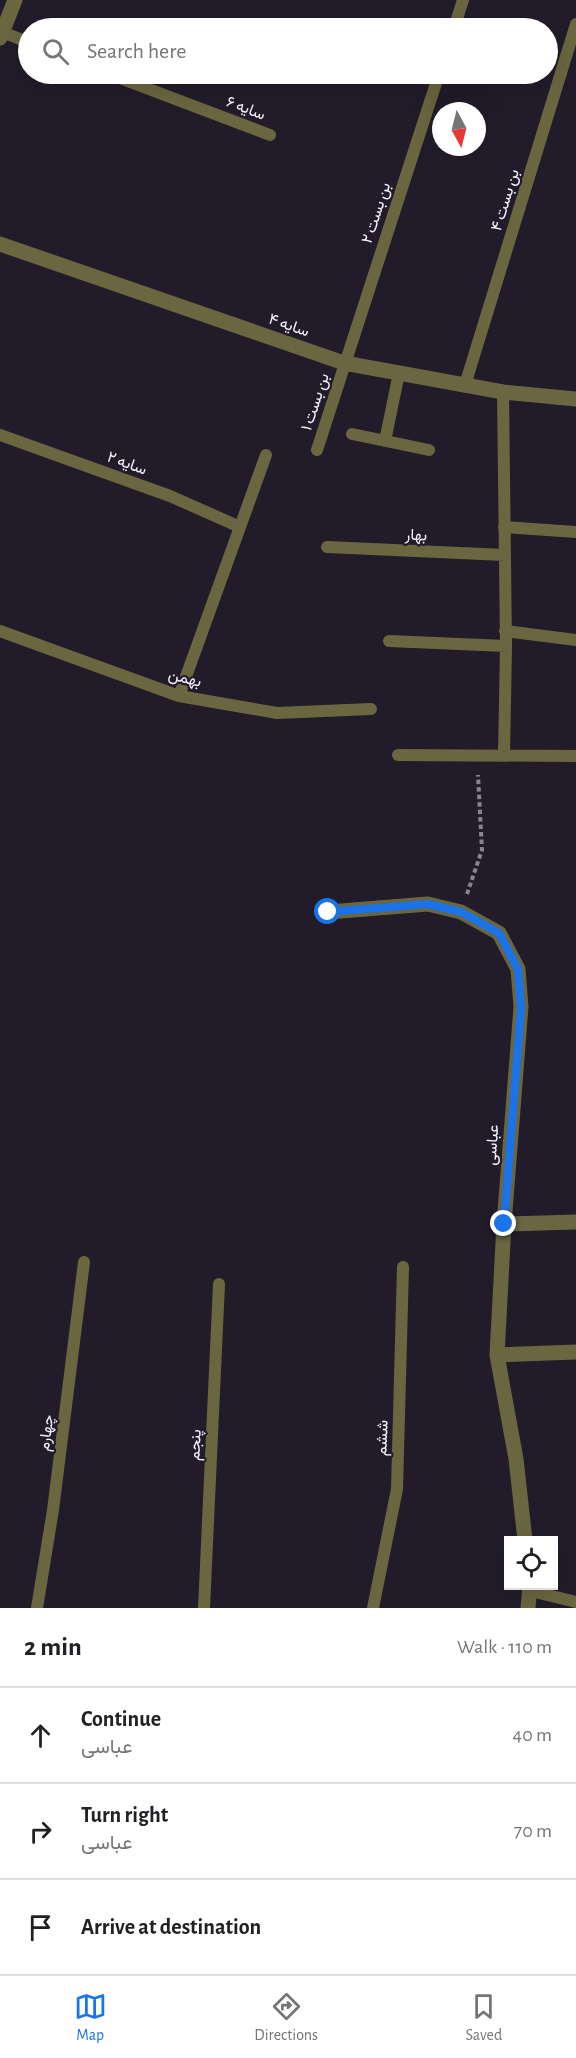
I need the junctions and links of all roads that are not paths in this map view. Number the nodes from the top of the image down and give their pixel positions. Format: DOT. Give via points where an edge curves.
graph roads {
  1 [pos="15,0"];
  2 [pos="463,0"];
  3 [pos="457,18"];
  4 [pos="576,24"];
  5 [pos="1,35"];
  6 [pos="18,39"];
  7 [pos="558,83"];
  8 [pos="136,84"];
  9 [pos="436,84"];
  10 [pos="558,84"];
  11 [pos="270,135"];
  12 [pos="0,244"];
  13 [pos="344,363"];
  14 [pos="399,373"];
  15 [pos="465,385"];
  16 [pos="503,392"];
  17 [pos="576,399"];
  18 [pos="352,434"];
  19 [pos="0,435"];
  20 [pos="385,441"];
  21 [pos="317,450"];
  22 [pos="429,450"];
  23 [pos="266,455"];
  24 [pos="240,527"];
  25 [pos="504,527"];
  26 [pos="576,532"];
  27 [pos="327,547"];
  28 [pos="504,555"];
  29 [pos="0,631"];
  30 [pos="504,631"];
  31 [pos="576,640"];
  32 [pos="389,641"];
  33 [pos="506,646"];
  34 [pos="179,696"];
  35 [pos="371,709"];
  36 [pos="398,755"];
  37 [pos="504,755"];
  38 [pos="576,756"];
  39 [pos="328,912"];
  40 [pos="576,1222"];
  41 [pos="504,1224"];
  42 [pos="84,1262"];
  43 [pos="403,1267"];
  44 [pos="219,1284"];
  45 [pos="576,1353"];
  46 [pos="496,1354"];
  47 [pos="525,1536"];
  48 [pos="530,1590"];
  49 [pos="537,1590"];
  50 [pos="576,1602"];
  51 [pos="37,1608"];
  52 [pos="204,1608"];
  53 [pos="373,1608"];
  54 [pos="528,1608"];
  1 -- 5 [label="street"];
  2 -- 3 [label="lane"];
  4 -- 7 [label="lane, بن بست ۴"];
  5 -- 6 [label="lane"];
  8 -- 11 [label="lane, سایه ۶"];
  9 -- 13 [label="lane, بن بست ۲"];
  10 -- 15 [label="lane, بن بست ۴"];
  12 -- 13 [label="street, سایه ۴"];
  13 -- 14 [label="street, سایه ۴"];
  13 -- 21 [label="lane, بن بست ۱"];
  14 -- 15 [label="street, سایه ۴"];
  14 -- 20 [label="lane"];
  15 -- 16 [label="street, سایه ۴"];
  16 -- 17 [label="street, سایه ۴"];
  16 -- 25 [label="lane"];
  18 -- 20 [label="lane"];
  19 -- 24 [label="lane, سایه ۲" via="170,496"];
  20 -- 22 [label="lane"];
  23 -- 24 [label="lane"];
  24 -- 34 [label="lane"];
  25 -- 26 [label="lane"];
  25 -- 28 [label="lane"];
  27 -- 28 [label="lane, بهار"];
  28 -- 30 [label="lane"];
  29 -- 34 [label="lane, بهمن"];
  30 -- 31 [label="lane"];
  30 -- 33 [label="lane"];
  32 -- 33 [label="lane"];
  33 -- 37 [label="lane"];
  34 -- 35 [label="lane, بهمن" via="277,712"];
  36 -- 37 [label="lane"];
  37 -- 38 [label="lane"];
  39 -- 41 [label="street, عباسی" via="428,904 461,912 499,933 518,969 521,1008"];
  40 -- 41 [label="street"];
  41 -- 46 [label="street, عباسی"];
  42 -- 51 [label="lane, چهارم"];
  43 -- 53 [label="lane, ششم" via="397,1489"];
  44 -- 52 [label="lane, پنجم"];
  45 -- 46 [label="street"];
  46 -- 47 [label="street, عباسی" via="516,1459"];
  48 -- 54 [label="street"];
  49 -- 50 [label="lane"];
}
